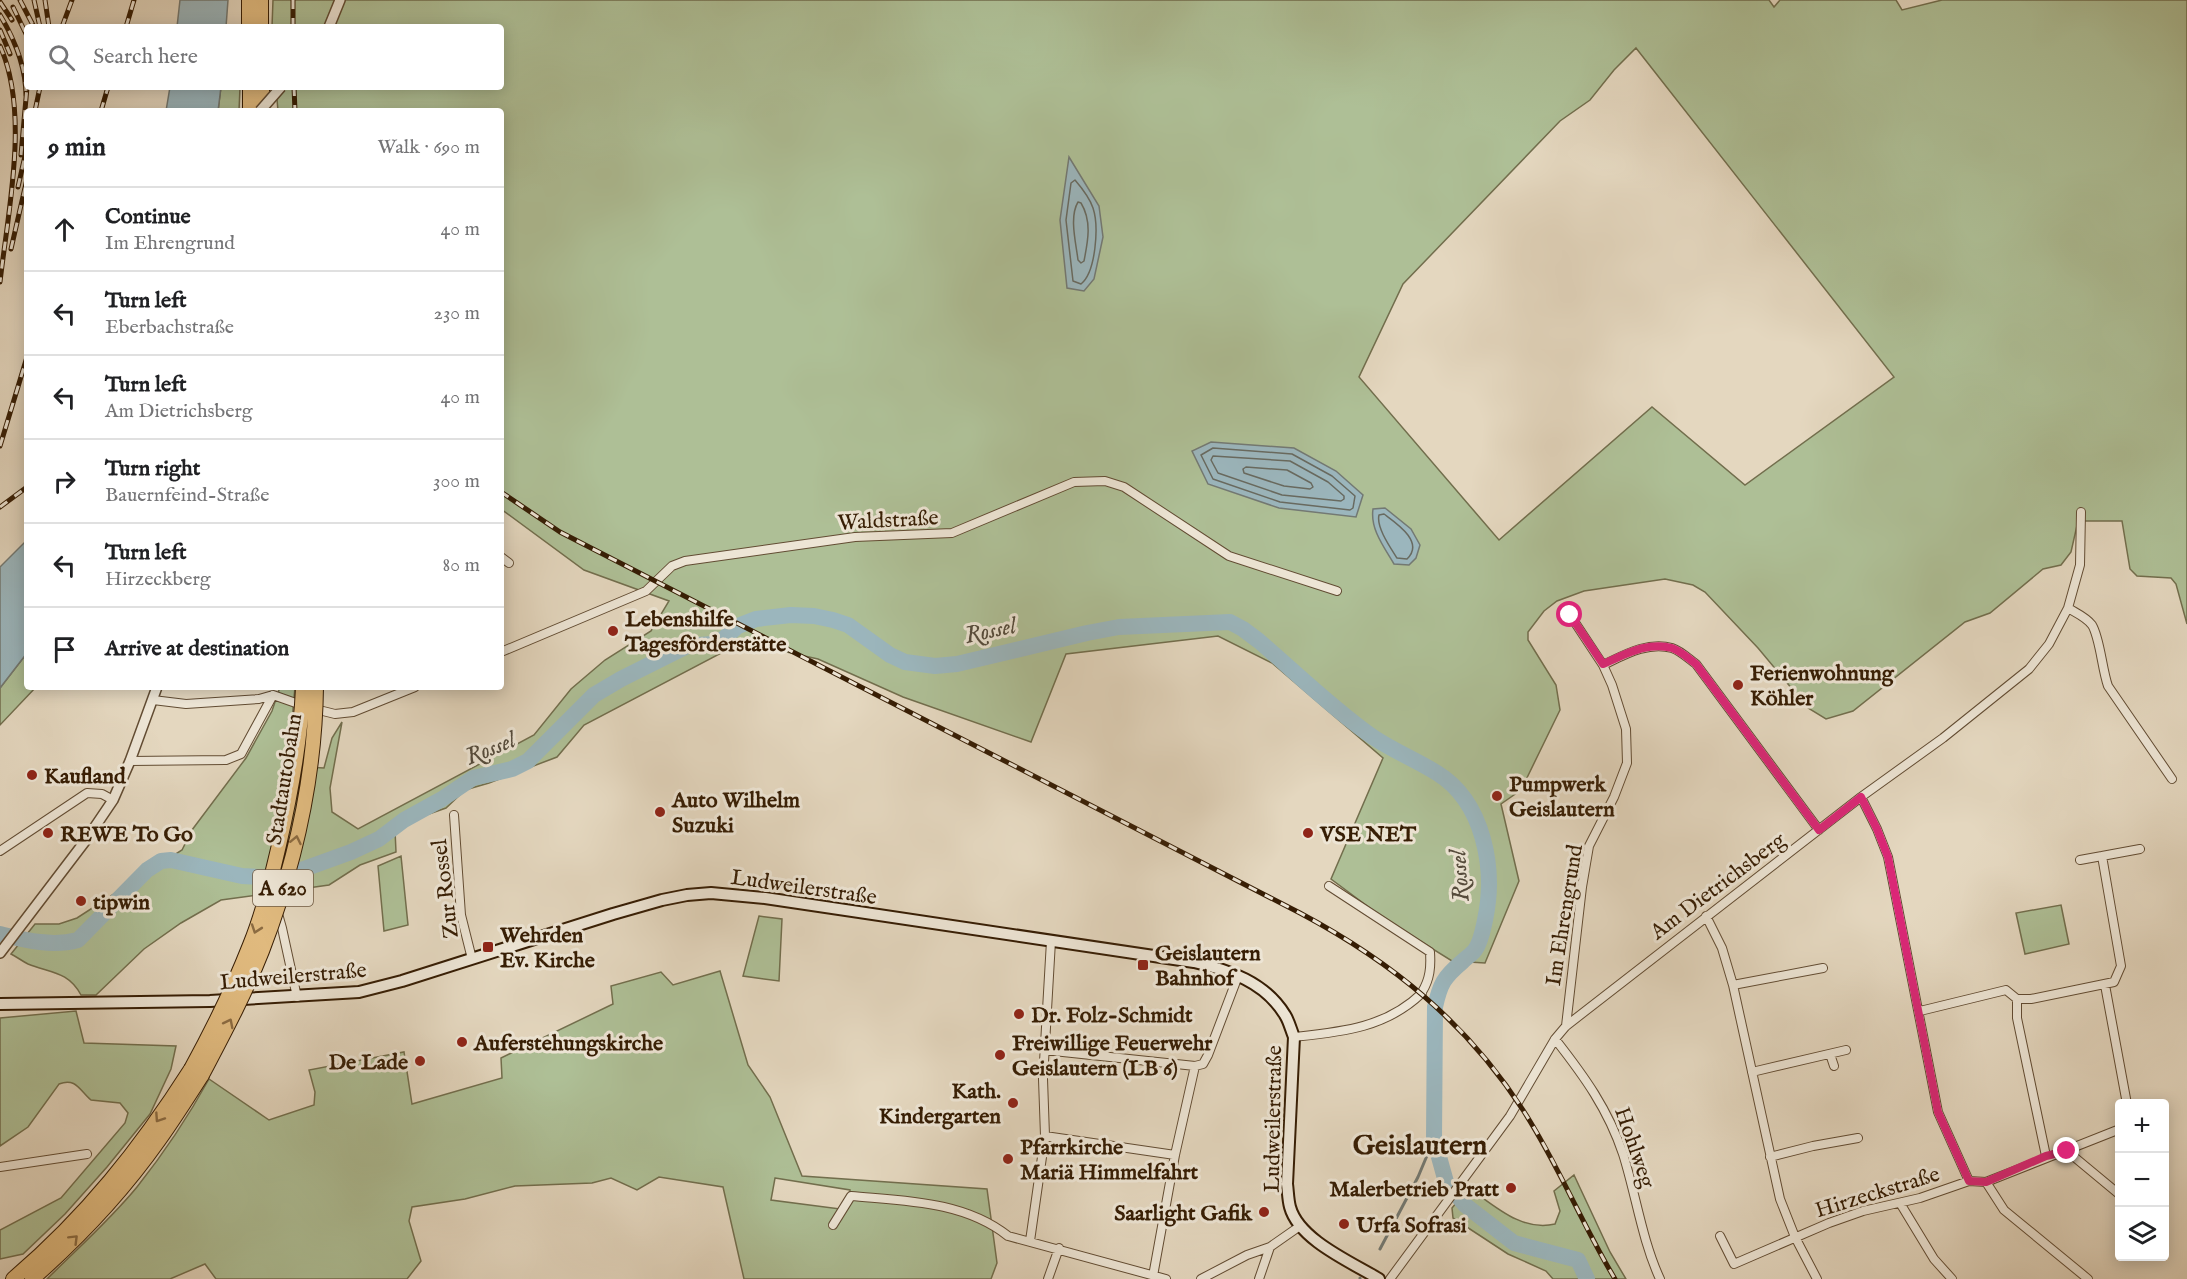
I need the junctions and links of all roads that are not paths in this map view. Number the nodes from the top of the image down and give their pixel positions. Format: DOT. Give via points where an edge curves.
graph roads {
  1 [pos="249,0"];
  2 [pos="261,0"];
  3 [pos="340,0"];
  4 [pos="249,24"];
  5 [pos="261,24"];
  6 [pos="330,24"];
  7 [pos="250,90"];
  8 [pos="261,90"];
  9 [pos="278,90"];
  10 [pos="250,108"];
  11 [pos="261,108"];
  12 [pos="264,108"];
  13 [pos="2081,512"];
  14 [pos="504,559"];
  15 [pos="509,563"];
  16 [pos="1337,591"];
  17 [pos="2068,608"];
  18 [pos="1570,615"];
  19 [pos="504,650"];
  20 [pos="1603,664"];
  21 [pos="156,690"];
  22 [pos="303,690"];
  23 [pos="316,690"];
  24 [pos="391,690"];
  25 [pos="408,690"];
  26 [pos="273,695"];
  27 [pos="390,697"];
  28 [pos="153,700"];
  29 [pos="130,760"];
  30 [pos="2172,779"];
  31 [pos="1861,797"];
  32 [pos="113,800"];
  33 [pos="454,815"];
  34 [pos="1819,830"];
  35 [pos="2140,849"];
  36 [pos="0,851"];
  37 [pos="2102,856"];
  38 [pos="2079,860"];
  39 [pos="1329,885"];
  40 [pos="273,896"];
  41 [pos="1706,916"];
  42 [pos="1051,941"];
  43 [pos="1,953"];
  44 [pos="472,959"];
  45 [pos="1823,968"];
  46 [pos="1238,976"];
  47 [pos="1733,985"];
  48 [pos="2105,986"];
  49 [pos="297,997"];
  50 [pos="2017,999"];
  51 [pos="0,1004"];
  52 [pos="1920,1011"];
  53 [pos="1566,1026"];
  54 [pos="1293,1037"];
  55 [pos="1555,1039"];
  56 [pos="1044,1050"];
  57 [pos="1846,1050"];
  58 [pos="1830,1054"];
  59 [pos="1195,1066"];
  60 [pos="1834,1066"];
  61 [pos="197,1072"];
  62 [pos="1752,1072"];
  63 [pos="2126,1099"];
  64 [pos="2115,1131"];
  65 [pos="1045,1136"];
  66 [pos="1858,1138"];
  67 [pos="2067,1151"];
  68 [pos="87,1154"];
  69 [pos="1175,1155"];
  70 [pos="2046,1156"];
  71 [pos="1770,1157"];
  72 [pos="0,1167"];
  73 [pos="1969,1181"];
  74 [pos="1986,1182"];
  75 [pos="2115,1191"];
  76 [pos="1900,1203"];
  77 [pos="833,1225"];
  78 [pos="1300,1226"];
  79 [pos="1720,1236"];
  80 [pos="1795,1237"];
  81 [pos="1030,1241"];
  82 [pos="1270,1247"];
  83 [pos="1059,1248"];
  84 [pos="1153,1276"];
  85 [pos="13,1279"];
  86 [pos="32,1279"];
  87 [pos="1048,1279"];
  88 [pos="1166,1279"];
  89 [pos="1201,1279"];
  90 [pos="1259,1279"];
  91 [pos="1379,1279"];
  92 [pos="1390,1279"];
  93 [pos="1660,1279"];
  94 [pos="1817,1279"];
  95 [pos="1952,1279"];
  96 [pos="2088,1279"];
  1 -- 4 [label="highway"];
  2 -- 5 [label="highway"];
  3 -- 6 [label="street"];
  7 -- 10 [label="highway"];
  8 -- 11 [label="highway"];
  9 -- 12 [label="street, bridge"];
  13 -- 17 [label="street, Am Dietrichsberg" via="2080,565"];
  14 -- 15 [label="street"];
  16 -- 19 [label="street, Waldstraße" via="1229,556 1124,487 1105,481 1074,482 952,533 855,537 685,561 672,566 646,591"];
  17 -- 30 [label="street" via="2092,625 2108,686"];
  17 -- 31 [label="street, Am Dietrichsberg" via="2049,644 2028,669 1943,738"];
  18 -- 20 [label="street, Im Ehrengrund"];
  20 -- 34 [label="street" via="1637,649 1654,647 1671,648 1696,664"];
  20 -- 53 [label="street, Im Ehrengrund" via="1626,729 1627,763 1589,846"];
  21 -- 28 [label="street"];
  22 -- 61 [label="highway, A 620, one-way, bridge" via="288,806 266,899 251,945"];
  61 -- 23 [label="highway, Stadtautobahn / A 620, one-way, bridge" via="252,972 279,900 305,792"];
  24 -- 27 [label="street"];
  25 -- 27 [label="street"];
  26 -- 27 [label="street" via="335,714 353,712"];
  26 -- 28 [label="street" via="186,704"];
  26 -- 29 [label="street" via="241,754 226,760"];
  28 -- 29 [label="street"];
  29 -- 32 [label="street"];
  31 -- 34 [label="street, Am Dietrichsberg"];
  31 -- 52 [label="street" via="1888,857"];
  32 -- 36 [label="street" via="87,793"];
  32 -- 43 [label="street"];
  33 -- 44 [label="street, Zur Rossel" via="461,915"];
  34 -- 41 [label="street, Am Dietrichsberg"];
  35 -- 37 [label="street"];
  37 -- 38 [label="street"];
  37 -- 48 [label="street" via="2121,966 2114,982"];
  39 -- 54 [label="street" via="1430,952 1428,982 1397,1013 1377,1022 1336,1033"];
  40 -- 49 [label="street"];
  41 -- 47 [label="street" via="1722,948"];
  41 -- 53 [label="street, Am Dietrichsberg"];
  42 -- 44 [label="main road, Ludweilerstraße" via="711,893 687,895 613,914"];
  42 -- 46 [label="main road, Ludweilerstraße" via="1194,962 1223,968"];
  42 -- 56 [label="street"];
  44 -- 49 [label="main road, Ludweilerstraße" via="359,992"];
  45 -- 47 [label="street"];
  46 -- 54 [label="main road, Ludweilerstraße" via="1254,982 1270,998 1285,1015"];
  46 -- 59 [label="street" via="1208,1055 1203,1064"];
  47 -- 62 [label="street"];
  48 -- 50 [label="street"];
  48 -- 63 [label="street"];
  49 -- 51 [label="main road, Ludweilerstraße"];
  50 -- 52 [label="street" via="2006,990"];
  50 -- 70 [label="street" via="2017,1017"];
  52 -- 73 [label="street" via="1938,1112"];
  53 -- 55 [label="street, Am Dietrichsberg"];
  54 -- 78 [label="main road, Ludweilerstraße" via="1287,1184 1290,1207"];
  55 -- 92 [label="street, Am Dietrichsberg" via="1510,1116"];
  55 -- 93 [label="street, Hohlweg" via="1605,1109 1623,1154"];
  56 -- 59 [label="street"];
  56 -- 65 [label="street"];
  57 -- 58 [label="street"];
  58 -- 60 [label="street"];
  58 -- 62 [label="street"];
  59 -- 69 [label="street"];
  61 -- 85 [label="highway, A 620, one-way" via="110,1184"];
  86 -- 61 [label="highway, A 620, one-way" via="117,1193 159,1140"];
  62 -- 71 [label="street"];
  64 -- 67 [label="street"];
  65 -- 69 [label="street"];
  65 -- 81 [label="street"];
  66 -- 71 [label="street"];
  67 -- 70 [label="street"];
  67 -- 75 [label="street"];
  68 -- 72 [label="street"];
  69 -- 84 [label="street"];
  70 -- 74 [label="street"];
  71 -- 80 [label="street"];
  73 -- 74 [label="street"];
  73 -- 76 [label="street, Hirzeckstraße"];
  74 -- 96 [label="street" via="2004,1210"];
  76 -- 80 [label="street, Hirzeckstraße" via="1863,1211"];
  76 -- 95 [label="street" via="1934,1259"];
  77 -- 81 [label="street" via="851,1196 962,1211 993,1224 1008,1236"];
  78 -- 82 [label="street"];
  78 -- 91 [label="main road, Ludweilerstraße" via="1317,1242"];
  79 -- 80 [label="street, Hirzeckstraße" via="1734,1264"];
  80 -- 94 [label="street"];
  81 -- 83 [label="street"];
  82 -- 89 [label="street"];
  82 -- 90 [label="street"];
  83 -- 84 [label="street"];
  83 -- 87 [label="street"];
  84 -- 88 [label="street"];
}
